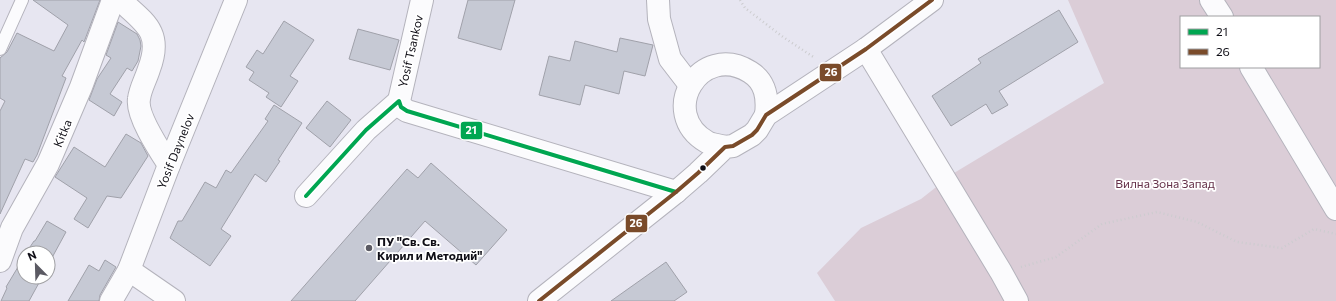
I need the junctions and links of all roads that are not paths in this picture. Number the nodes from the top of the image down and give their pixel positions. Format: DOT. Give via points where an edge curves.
graph roads {
  1 [pos="22,0"];
  2 [pos="113,0"];
  3 [pos="120,0"];
  4 [pos="236,0"];
  5 [pos="422,0"];
  6 [pos="658,0"];
  7 [pos="932,0"];
  8 [pos="1212,0"];
  9 [pos="1221,16"];
  10 [pos="0,49"];
  11 [pos="866,49"];
  12 [pos="1252,68"];
  13 [pos="690,85"];
  14 [pos="399,101"];
  15 [pos="766,115"];
  16 [pos="725,147"];
  17 [pos="169,166"];
  18 [pos="676,192"];
  19 [pos="306,196"];
  20 [pos="1336,209"];
  21 [pos="0,261"];
  22 [pos="129,270"];
  23 [pos="545,299"];
  24 [pos="111,301"];
  25 [pos="174,301"];
  26 [pos="1017,301"];
  1 -- 10 [label="lane"];
  2 -- 21 [label="street, Kitka" via="78,94 48,164 12,228"];
  3 -- 17 [label="street" via="152,32 152,61 138,99 140,113"];
  4 -- 17 [label="street, Yosif Daynelov"];
  5 -- 14 [label="street, Yosif Tsankov"];
  6 -- 13 [label="street" via="659,19 670,59"];
  7 -- 11 [label="street"];
  8 -- 9 [label="street"];
  11 -- 15 [label="street"];
  11 -- 26 [label="street"];
  12 -- 20 [label="street"];
  13 -- 15 [label="street" via="700,74 713,66 727,64 742,67 754,74 763,86 767,100"];
  13 -- 16 [label="street" via="685,101 686,118 695,132 708,143"];
  14 -- 18 [label="street" via="407,111"];
  14 -- 19 [label="street" via="366,130"];
  15 -- 16 [label="street" via="752,135 733,146"];
  16 -- 18 [label="street"];
  17 -- 22 [label="street, Yosif Daynelov"];
  18 -- 23 [label="street"];
  22 -- 24 [label="street, Yosif Daynelov"];
  22 -- 25 [label="street"];
}
